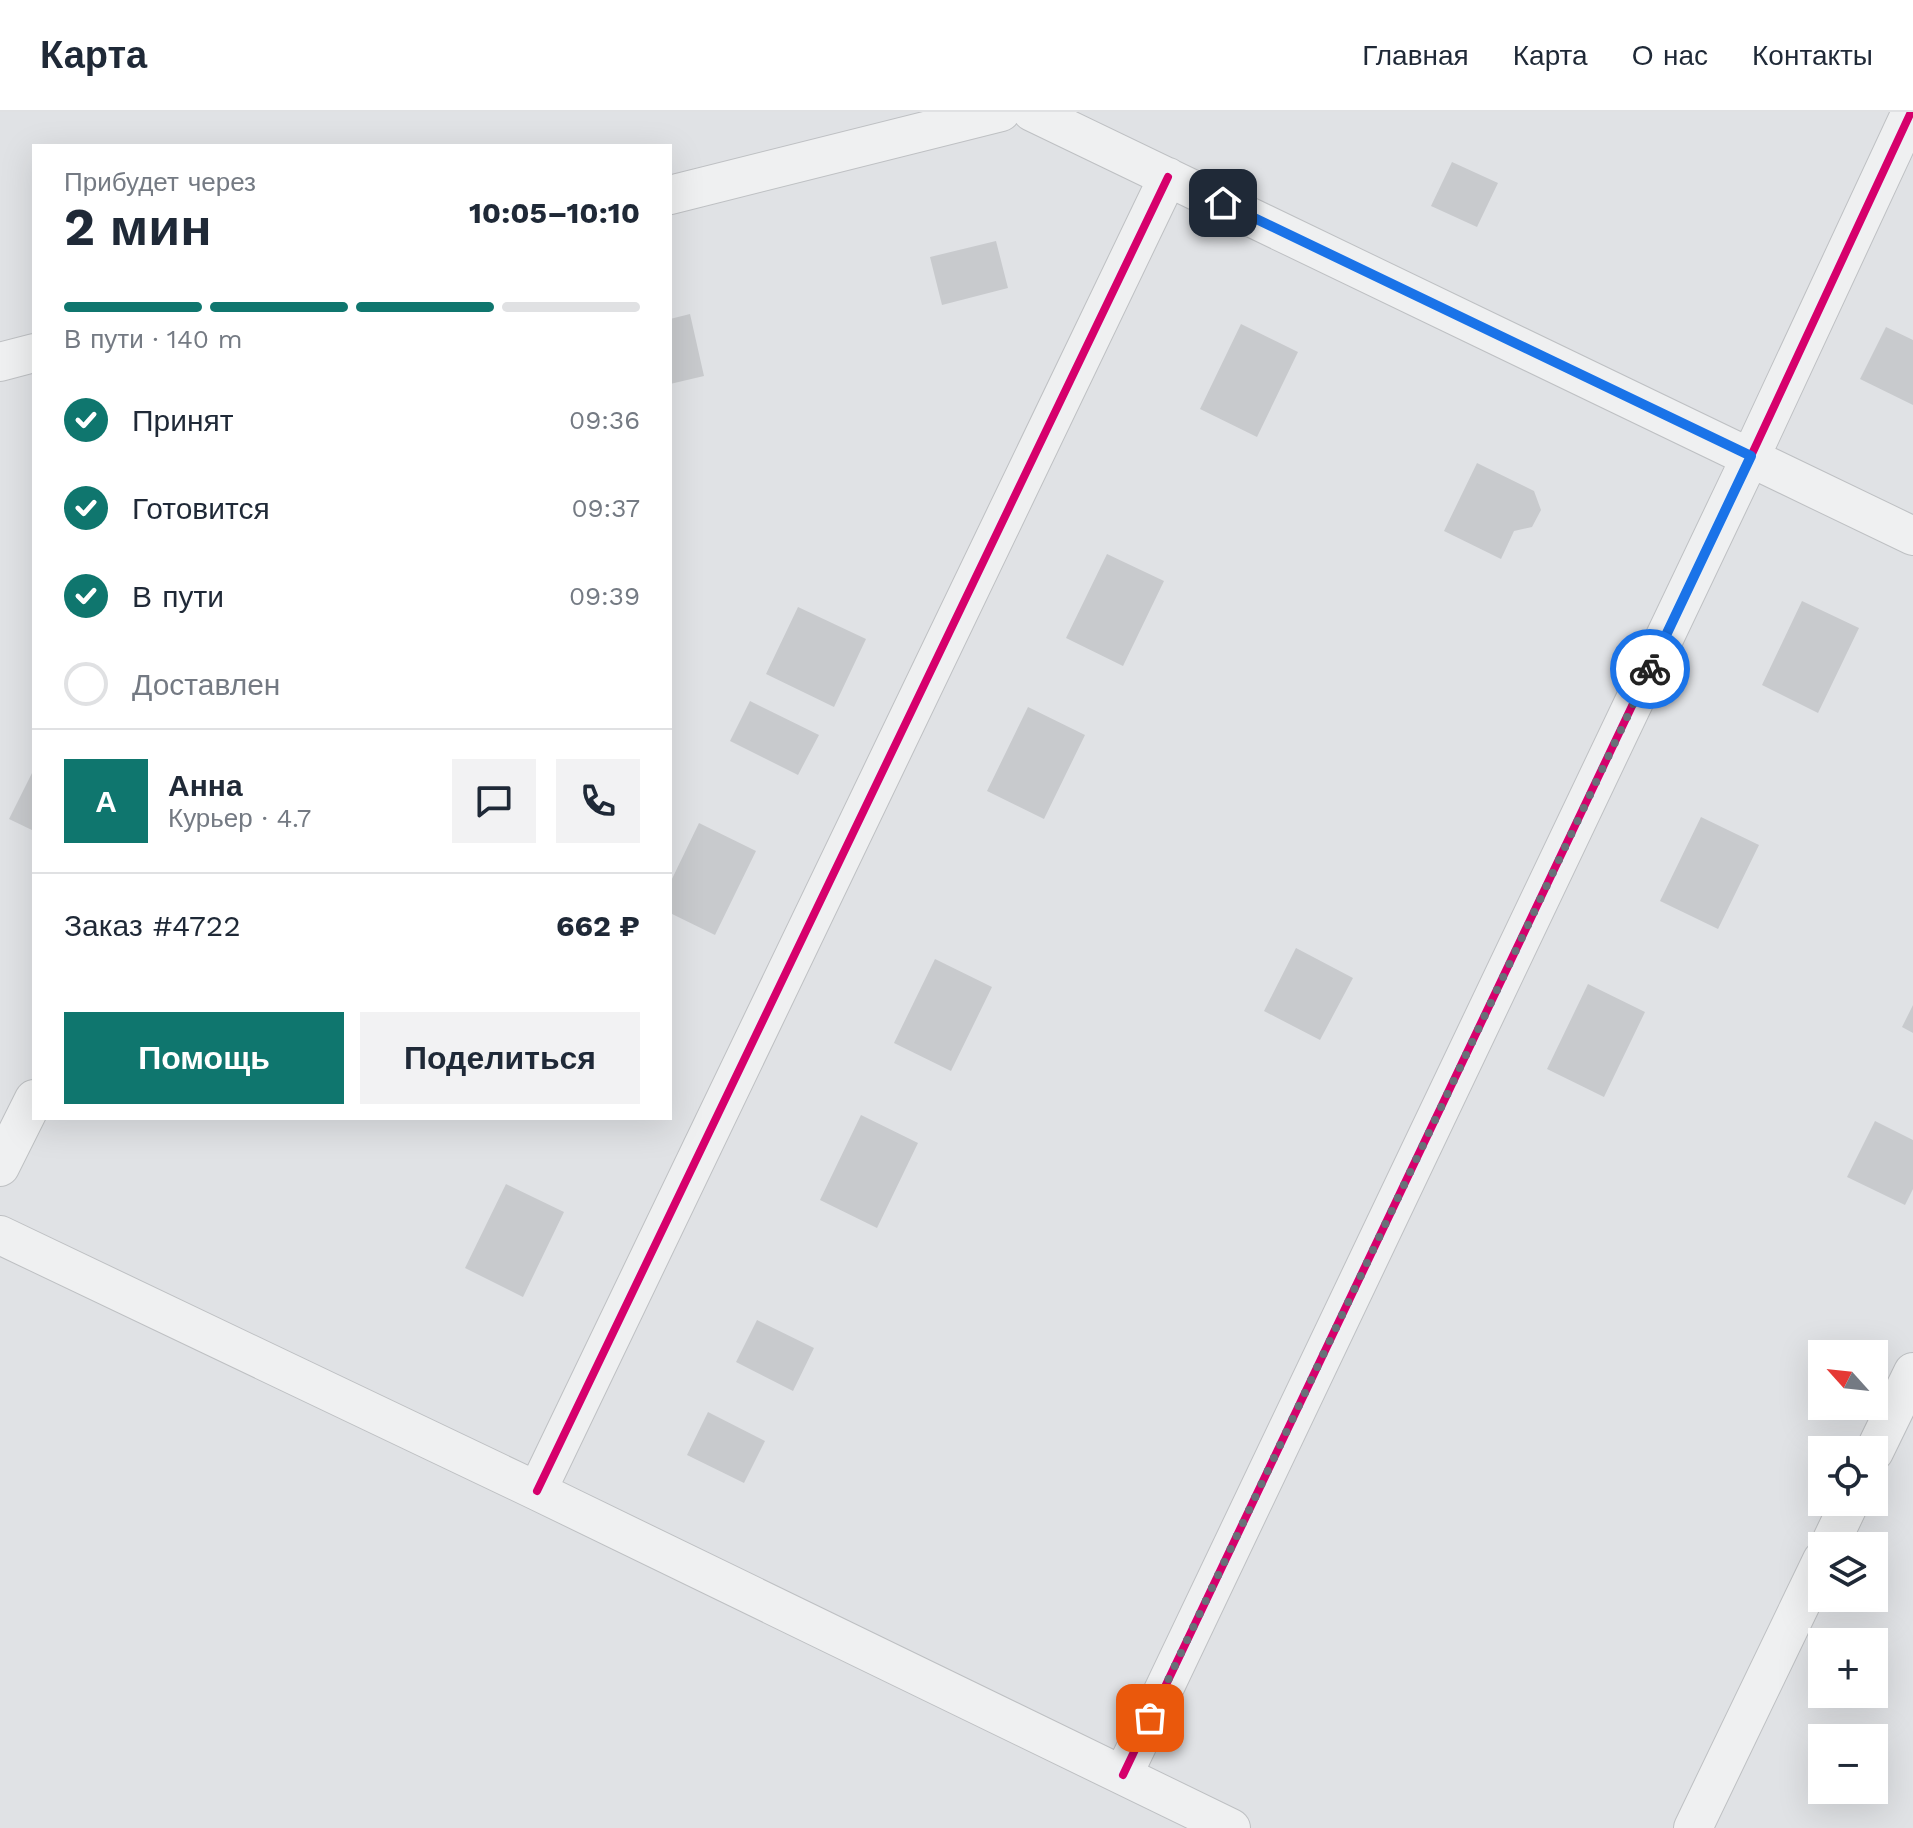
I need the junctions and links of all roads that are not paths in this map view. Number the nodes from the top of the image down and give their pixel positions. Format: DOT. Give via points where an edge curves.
graph roads {
  1 [pos="1001,112"];
  2 [pos="1032,112"];
  3 [pos="1911,112"];
  4 [pos="1168,177"];
  5 [pos="672,194"];
  6 [pos="32,354"];
  7 [pos="0,362"];
  8 [pos="1751,456"];
  9 [pos="1913,536"];
  10 [pos="32,1103"];
  11 [pos="0,1167"];
  12 [pos="0,1235"];
  13 [pos="1913,1372"];
  14 [pos="1882,1436"];
  15 [pos="537,1491"];
  16 [pos="1808,1589"];
  17 [pos="1123,1775"];
  18 [pos="1231,1828"];
  19 [pos="1693,1828"];
  1 -- 5 [label="street"];
  2 -- 4 [label="street"];
  3 -- 8 [label="street"];
  4 -- 8 [label="street"];
  4 -- 15 [label="street"];
  6 -- 7 [label="street"];
  8 -- 9 [label="street"];
  8 -- 17 [label="street"];
  10 -- 11 [label="street"];
  12 -- 15 [label="street"];
  13 -- 14 [label="street"];
  15 -- 17 [label="street"];
  16 -- 19 [label="street"];
  17 -- 18 [label="street"];
}
